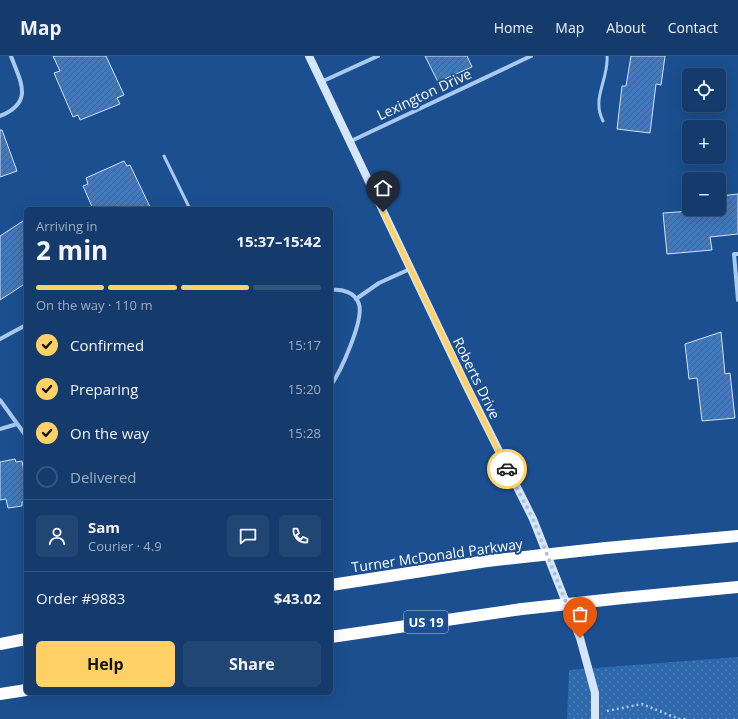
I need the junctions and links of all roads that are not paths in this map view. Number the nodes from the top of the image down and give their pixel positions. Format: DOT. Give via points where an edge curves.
graph roads {
  1 [pos="11,56"];
  2 [pos="309,56"];
  3 [pos="378,56"];
  4 [pos="531,56"];
  5 [pos="607,56"];
  6 [pos="321,82"];
  7 [pos="0,116"];
  8 [pos="603,121"];
  9 [pos="349,142"];
  10 [pos="164,156"];
  11 [pos="189,207"];
  12 [pos="738,254"];
  13 [pos="410,269"];
  14 [pos="333,290"];
  15 [pos="356,298"];
  16 [pos="738,300"];
  17 [pos="24,326"];
  18 [pos="0,338"];
  19 [pos="333,382"];
  20 [pos="0,400"];
  21 [pos="18,424"];
  22 [pos="0,429"];
  23 [pos="24,433"];
  24 [pos="738,536"];
  25 [pos="333,585"];
  26 [pos="738,587"];
  27 [pos="333,637"];
  28 [pos="24,639"];
  29 [pos="0,644"];
  30 [pos="24,690"];
  31 [pos="0,694"];
  32 [pos="595,716"];
  1 -- 7 [label="street" via="23,95 20,104"];
  2 -- 6 [label="street, Roberts Drive"];
  3 -- 6 [label="street"];
  4 -- 9 [label="street, Lexington Drive"];
  5 -- 8 [label="lane" via="598,102 598,113"];
  6 -- 9 [label="street, Roberts Drive"];
  9 -- 13 [label="street, Roberts Drive"];
  10 -- 11 [label="lane"];
  12 -- 16 [label="street" via="734,254"];
  13 -- 15 [label="street" via="379,283"];
  13 -- 32 [label="street, Roberts Drive" via="533,519 580,638 595,693"];
  14 -- 15 [label="street" via="348,291"];
  15 -- 19 [label="street" via="359,315 347,357"];
  17 -- 18 [label="street"];
  20 -- 21 [label="street"];
  21 -- 22 [label="street"];
  21 -- 23 [label="street"];
  24 -- 25 [label="highway, Turner McDonald Parkway, bridge" via="486,561"];
  26 -- 27 [label="highway, US 19, bridge" via="522,608"];
  28 -- 29 [label="highway"];
  30 -- 31 [label="highway"];
}
